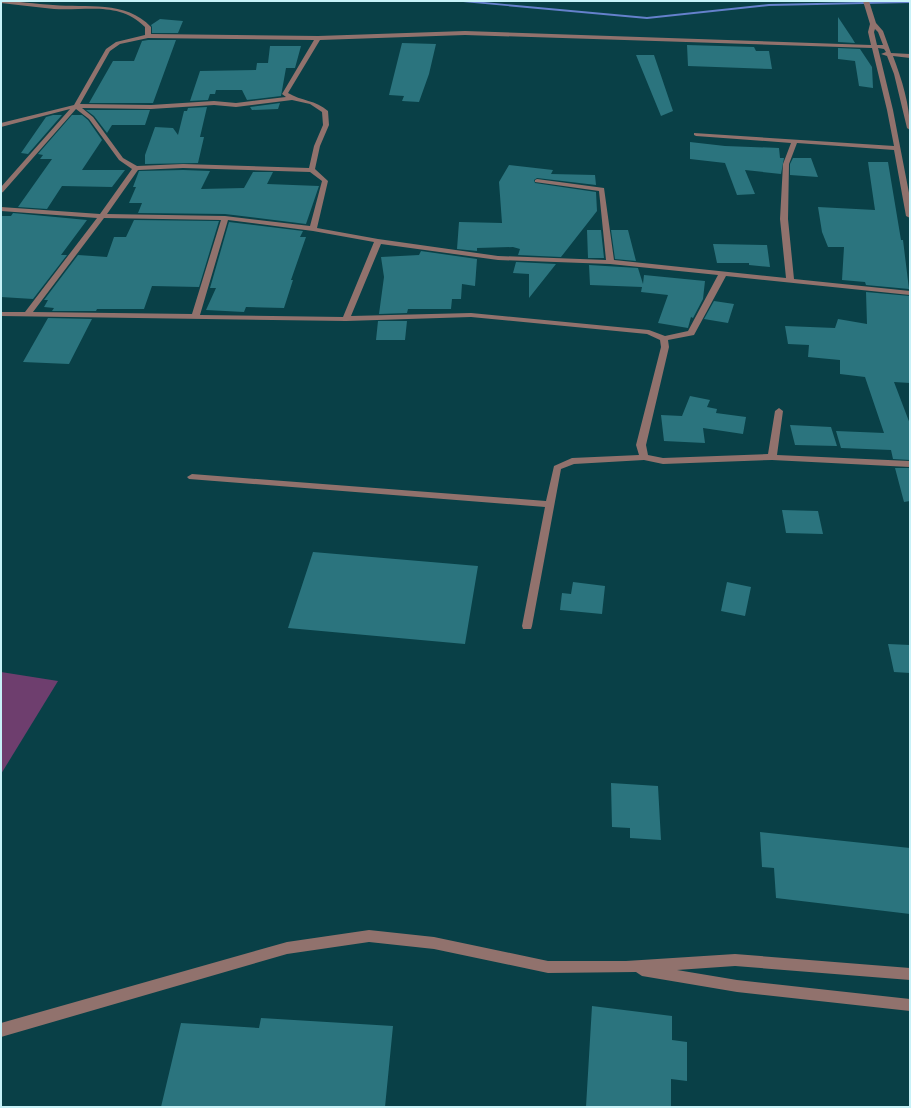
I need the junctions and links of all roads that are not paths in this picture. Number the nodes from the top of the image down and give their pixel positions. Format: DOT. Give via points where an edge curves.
graph roads {
  1 [pos="1,1"];
  2 [pos="866,1"];
  3 [pos="874,24"];
  4 [pos="148,36"];
  5 [pos="318,38"];
  6 [pos="874,46"];
  7 [pos="886,47"];
  8 [pos="876,54"];
  9 [pos="890,55"];
  10 [pos="910,56"];
  11 [pos="292,98"];
  12 [pos="76,106"];
  13 [pos="908,111"];
  14 [pos="1,126"];
  15 [pos="910,128"];
  16 [pos="696,134"];
  17 [pos="795,142"];
  18 [pos="897,148"];
  19 [pos="136,168"];
  20 [pos="312,170"];
  21 [pos="537,181"];
  22 [pos="1,191"];
  23 [pos="1,209"];
  24 [pos="102,216"];
  25 [pos="910,216"];
  26 [pos="225,218"];
  27 [pos="313,229"];
  28 [pos="378,241"];
  29 [pos="610,262"];
  30 [pos="723,274"];
  31 [pos="790,280"];
  32 [pos="910,293"];
  33 [pos="1,314"];
  34 [pos="27,315"];
  35 [pos="195,318"];
  36 [pos="346,319"];
  37 [pos="664,339"];
  38 [pos="779,411"];
  39 [pos="644,457"];
  40 [pos="772,457"];
  41 [pos="910,464"];
  42 [pos="192,477"];
  43 [pos="550,504"];
  44 [pos="527,626"];
  45 [pos="626,968"];
  46 [pos="910,974"];
  47 [pos="910,1005"];
  48 [pos="1,1030"];
  1 -- 4 [label="street" via="54,7 110,7 142,21 148,27"];
  2 -- 3 [label="street"];
  3 -- 6 [label="street" via="871,32"];
  3 -- 7 [label="street" via="880,31"];
  4 -- 5 [label="street"];
  4 -- 12 [label="street" via="118,43 108,50"];
  5 -- 6 [label="street" via="465,33"];
  5 -- 11 [label="street" via="285,94"];
  6 -- 7 [label="street"];
  6 -- 8 [label="street"];
  7 -- 9 [label="street"];
  8 -- 9 [label="street"];
  8 -- 18 [label="street"];
  9 -- 10 [label="street"];
  9 -- 13 [label="street"];
  11 -- 12 [label="street" via="236,104"];
  11 -- 20 [label="street" via="312,103 325,111 326,125 317,146"];
  12 -- 14 [label="street"];
  12 -- 19 [label="street" via="91,118 121,159"];
  12 -- 22 [label="street"];
  13 -- 15 [label="street"];
  16 -- 17 [label="street"];
  17 -- 18 [label="street"];
  17 -- 31 [label="street" via="786,164 784,219"];
  18 -- 25 [label="street"];
  19 -- 20 [label="street" via="183,166"];
  19 -- 24 [label="street"];
  20 -- 27 [label="street" via="325,181"];
  21 -- 29 [label="street" via="602,189"];
  23 -- 24 [label="street"];
  24 -- 26 [label="street"];
  24 -- 34 [label="street"];
  26 -- 27 [label="street"];
  26 -- 35 [label="street"];
  27 -- 28 [label="street"];
  28 -- 29 [label="street" via="498,258"];
  28 -- 36 [label="street"];
  29 -- 30 [label="street"];
  30 -- 31 [label="street"];
  30 -- 37 [label="street" via="691,333"];
  31 -- 32 [label="street"];
  33 -- 34 [label="street"];
  34 -- 35 [label="street"];
  35 -- 36 [label="street"];
  36 -- 37 [label="street" via="471,316 649,332"];
  37 -- 39 [label="street" via="665,347 641,445"];
  38 -- 40 [label="street"];
  39 -- 40 [label="street" via="663,461"];
  39 -- 43 [label="street" via="572,461 557,468"];
  40 -- 41 [label="street"];
  42 -- 43 [label="street"];
  43 -- 44 [label="street"];
  45 -- 46 [label="street" via="735,960"];
  45 -- 47 [label="street" via="737,986"];
  45 -- 48 [label="street" via="548,967 434,943 369,936 287,948"];
}
